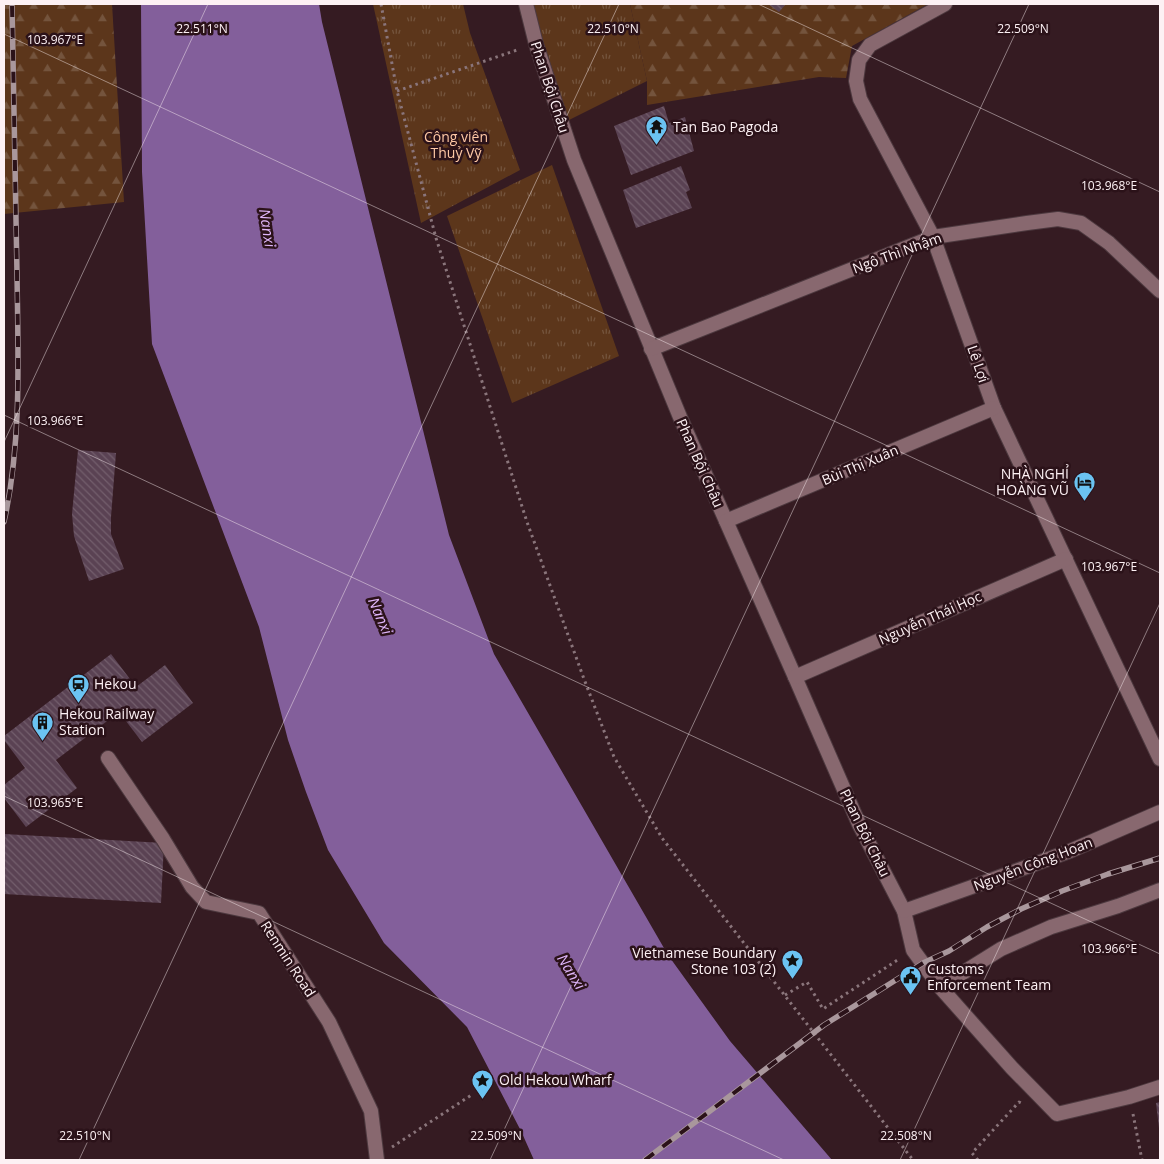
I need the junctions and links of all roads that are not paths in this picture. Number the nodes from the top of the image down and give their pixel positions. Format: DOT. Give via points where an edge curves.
graph roads {
  1 [pos="526,4"];
  2 [pos="945,4"];
  3 [pos="933,238"];
  4 [pos="1160,291"];
  5 [pos="651,348"];
  6 [pos="994,408"];
  7 [pos="726,521"];
  8 [pos="1066,559"];
  9 [pos="795,677"];
  10 [pos="108,758"];
  11 [pos="1160,759"];
  12 [pos="1160,812"];
  13 [pos="1160,890"];
  14 [pos="904,911"];
  15 [pos="940,987"];
  16 [pos="1160,1086"];
  17 [pos="377,1159"];
  1 -- 5 [label="street, Phan Bội Châu" via="574,160"];
  2 -- 3 [label="street, Lê Lợi" via="870,45 859,60 856,81 860,100"];
  3 -- 4 [label="street, Ngô Thì Nhậm" via="1035,222 1081,223 1109,243"];
  3 -- 5 [label="street, Ngô Thì Nhậm"];
  3 -- 6 [label="street, Lê Lợi"];
  5 -- 7 [label="street, Phan Bội Châu"];
  6 -- 7 [label="street, Bùi Thị Xuân"];
  6 -- 8 [label="street, Lê Lợi"];
  7 -- 9 [label="street, Phan Bội Châu"];
  8 -- 9 [label="street, Nguyễn Thái Học"];
  8 -- 11 [label="street, Lê Lợi"];
  9 -- 14 [label="street, Phan Bội Châu" via="859,824"];
  10 -- 17 [label="street, Renmin Road" via="192,887 206,902 259,913 329,1022 371,1111"];
  12 -- 14 [label="street, Nguyễn Công Hoan" via="1061,854"];
  13 -- 15 [label="street" via="1051,927 1009,945"];
  14 -- 15 [label="street, Phan Bội Châu" via="913,950"];
  15 -- 16 [label="street" via="1057,1114"];
}
